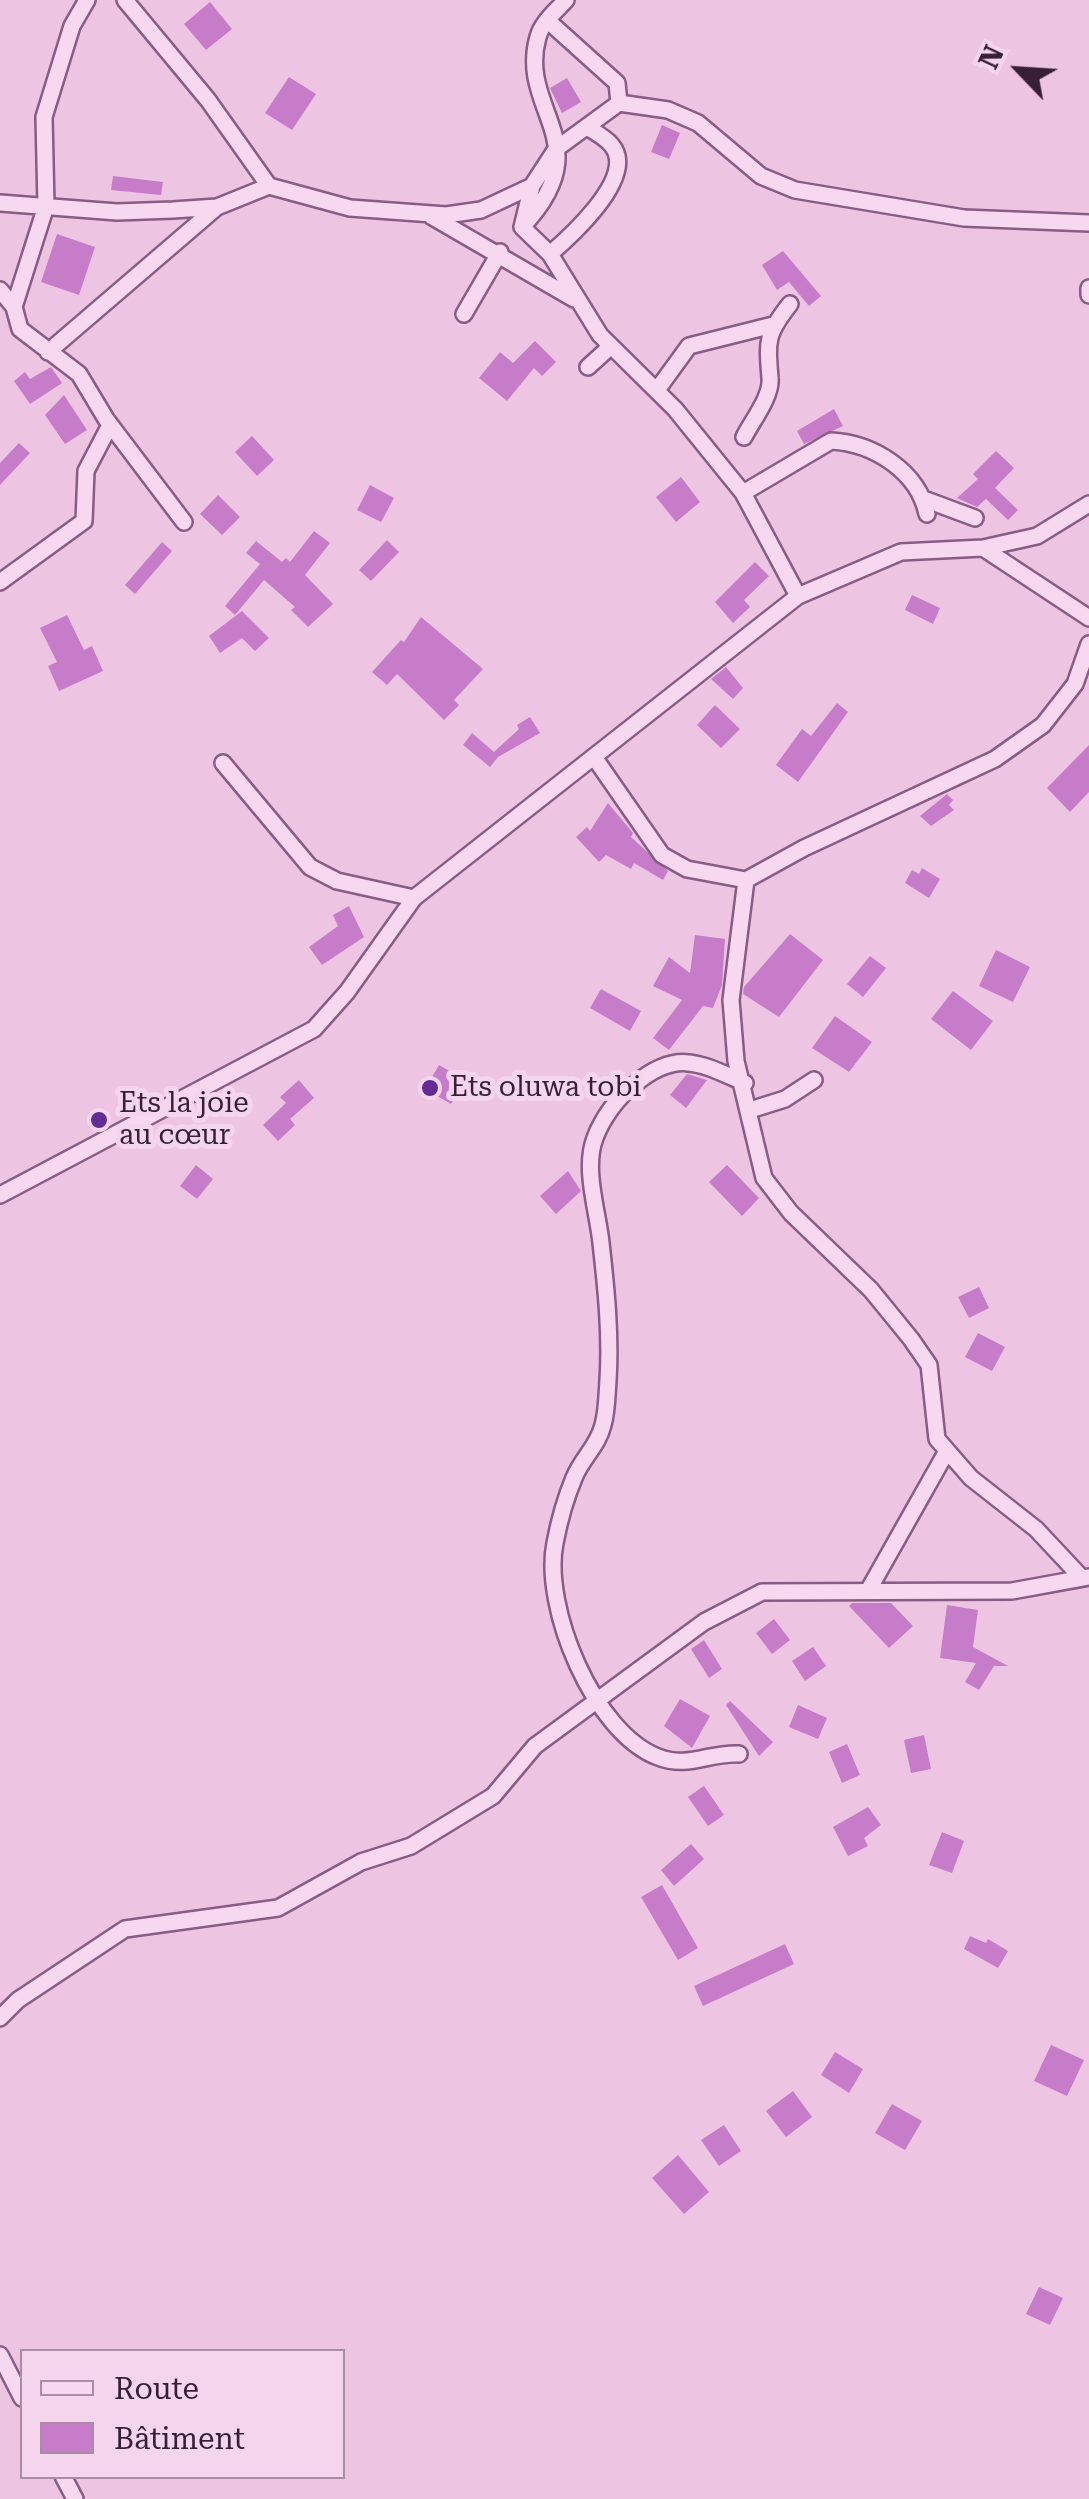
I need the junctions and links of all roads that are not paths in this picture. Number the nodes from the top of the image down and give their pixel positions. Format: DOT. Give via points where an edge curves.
graph roads {
  1 [pos="87,0"];
  2 [pos="125,0"];
  3 [pos="566,0"];
  4 [pos="547,20"];
  5 [pos="619,102"];
  6 [pos="589,128"];
  7 [pos="556,149"];
  8 [pos="270,186"];
  9 [pos="532,186"];
  10 [pos="0,203"];
  11 [pos="46,206"];
  12 [pos="216,207"];
  13 [pos="481,210"];
  14 [pos="428,214"];
  15 [pos="521,223"];
  16 [pos="1089,223"];
  17 [pos="500,252"];
  18 [pos="550,254"];
  19 [pos="0,290"];
  20 [pos="574,299"];
  21 [pos="790,304"];
  22 [pos="14,307"];
  23 [pos="464,314"];
  24 [pos="773,325"];
  25 [pos="610,347"];
  26 [pos="48,352"];
  27 [pos="588,367"];
  28 [pos="657,390"];
  29 [pos="110,424"];
  30 [pos="744,437"];
  31 [pos="744,493"];
  32 [pos="1089,504"];
  33 [pos="974,518"];
  34 [pos="184,522"];
  35 [pos="983,548"];
  36 [pos="0,582"];
  37 [pos="798,596"];
  38 [pos="1089,618"];
  39 [pos="1089,644"];
  40 [pos="594,757"];
  41 [pos="223,763"];
  42 [pos="746,880"];
  43 [pos="414,898"];
  44 [pos="814,1080"];
  45 [pos="745,1083"];
  46 [pos="750,1110"];
  47 [pos="0,1194"];
  48 [pos="947,1451"];
  49 [pos="1085,1577"];
  50 [pos="868,1591"];
  51 [pos="597,1702"];
  52 [pos="739,1754"];
  53 [pos="0,2018"];
  54 [pos="0,2355"];
  55 [pos="20,2394"];
  1 -- 11 [label="street" via="72,26 44,117"];
  2 -- 8 [label="street"];
  3 -- 4 [label="street"];
  4 -- 5 [label="street" via="617,84"];
  4 -- 7 [label="street" via="537,60"];
  5 -- 6 [label="street"];
  5 -- 16 [label="street" via="698,123 761,176 795,190 964,218"];
  6 -- 7 [label="street"];
  6 -- 18 [label="street" via="612,144 616,174 598,206"];
  7 -- 9 [label="street"];
  7 -- 15 [label="street" via="558,171 550,189"];
  8 -- 12 [label="street"];
  8 -- 14 [label="street" via="350,208"];
  9 -- 13 [label="street"];
  9 -- 15 [label="street"];
  10 -- 11 [label="street"];
  11 -- 12 [label="street" via="118,212"];
  11 -- 22 [label="street"];
  12 -- 26 [label="street"];
  13 -- 14 [label="street"];
  13 -- 15 [label="street"];
  14 -- 17 [label="street"];
  15 -- 18 [label="street"];
  17 -- 20 [label="street"];
  17 -- 23 [label="street"];
  18 -- 20 [label="street"];
  19 -- 22 [label="street"];
  20 -- 25 [label="street"];
  21 -- 24 [label="street"];
  22 -- 26 [label="street" via="20,329"];
  24 -- 28 [label="street" via="689,346"];
  24 -- 30 [label="street" via="765,352 767,391"];
  25 -- 27 [label="street"];
  25 -- 28 [label="street"];
  26 -- 29 [label="street" via="79,374"];
  28 -- 31 [label="street"];
  29 -- 34 [label="street"];
  29 -- 36 [label="street" via="86,471 84,521"];
  31 -- 33 [label="street" via="831,441 883,456 903,472 925,507"];
  31 -- 37 [label="street"];
  32 -- 35 [label="street" via="1037,536"];
  35 -- 37 [label="street" via="901,552"];
  35 -- 38 [label="street"];
  37 -- 40 [label="street"];
  39 -- 42 [label="street" via="1076,684 1043,725 995,760"];
  40 -- 42 [label="street" via="662,855 688,869"];
  40 -- 43 [label="street"];
  41 -- 43 [label="street" via="310,867 336,880"];
  42 -- 45 [label="street" via="732,1000 736,1061"];
  43 -- 47 [label="street" via="314,1029"];
  44 -- 46 [label="street" via="785,1100"];
  45 -- 46 [label="street"];
  45 -- 51 [label="street" via="694,1060 653,1068 622,1094 594,1139 605,1408 595,1446 573,1479 554,1547 557,1602"];
  46 -- 48 [label="street" via="764,1178 871,1290 929,1365 937,1439"];
  48 -- 49 [label="street"];
  48 -- 50 [label="street"];
  49 -- 50 [label="street" via="1012,1591"];
  50 -- 51 [label="street" via="762,1592 704,1622"];
  51 -- 52 [label="street" via="636,1744 658,1757 691,1764"];
  51 -- 53 [label="street" via="535,1746 493,1796 412,1846 361,1862 278,1908 125,1929"];
  54 -- 55 [label="street"];
}
